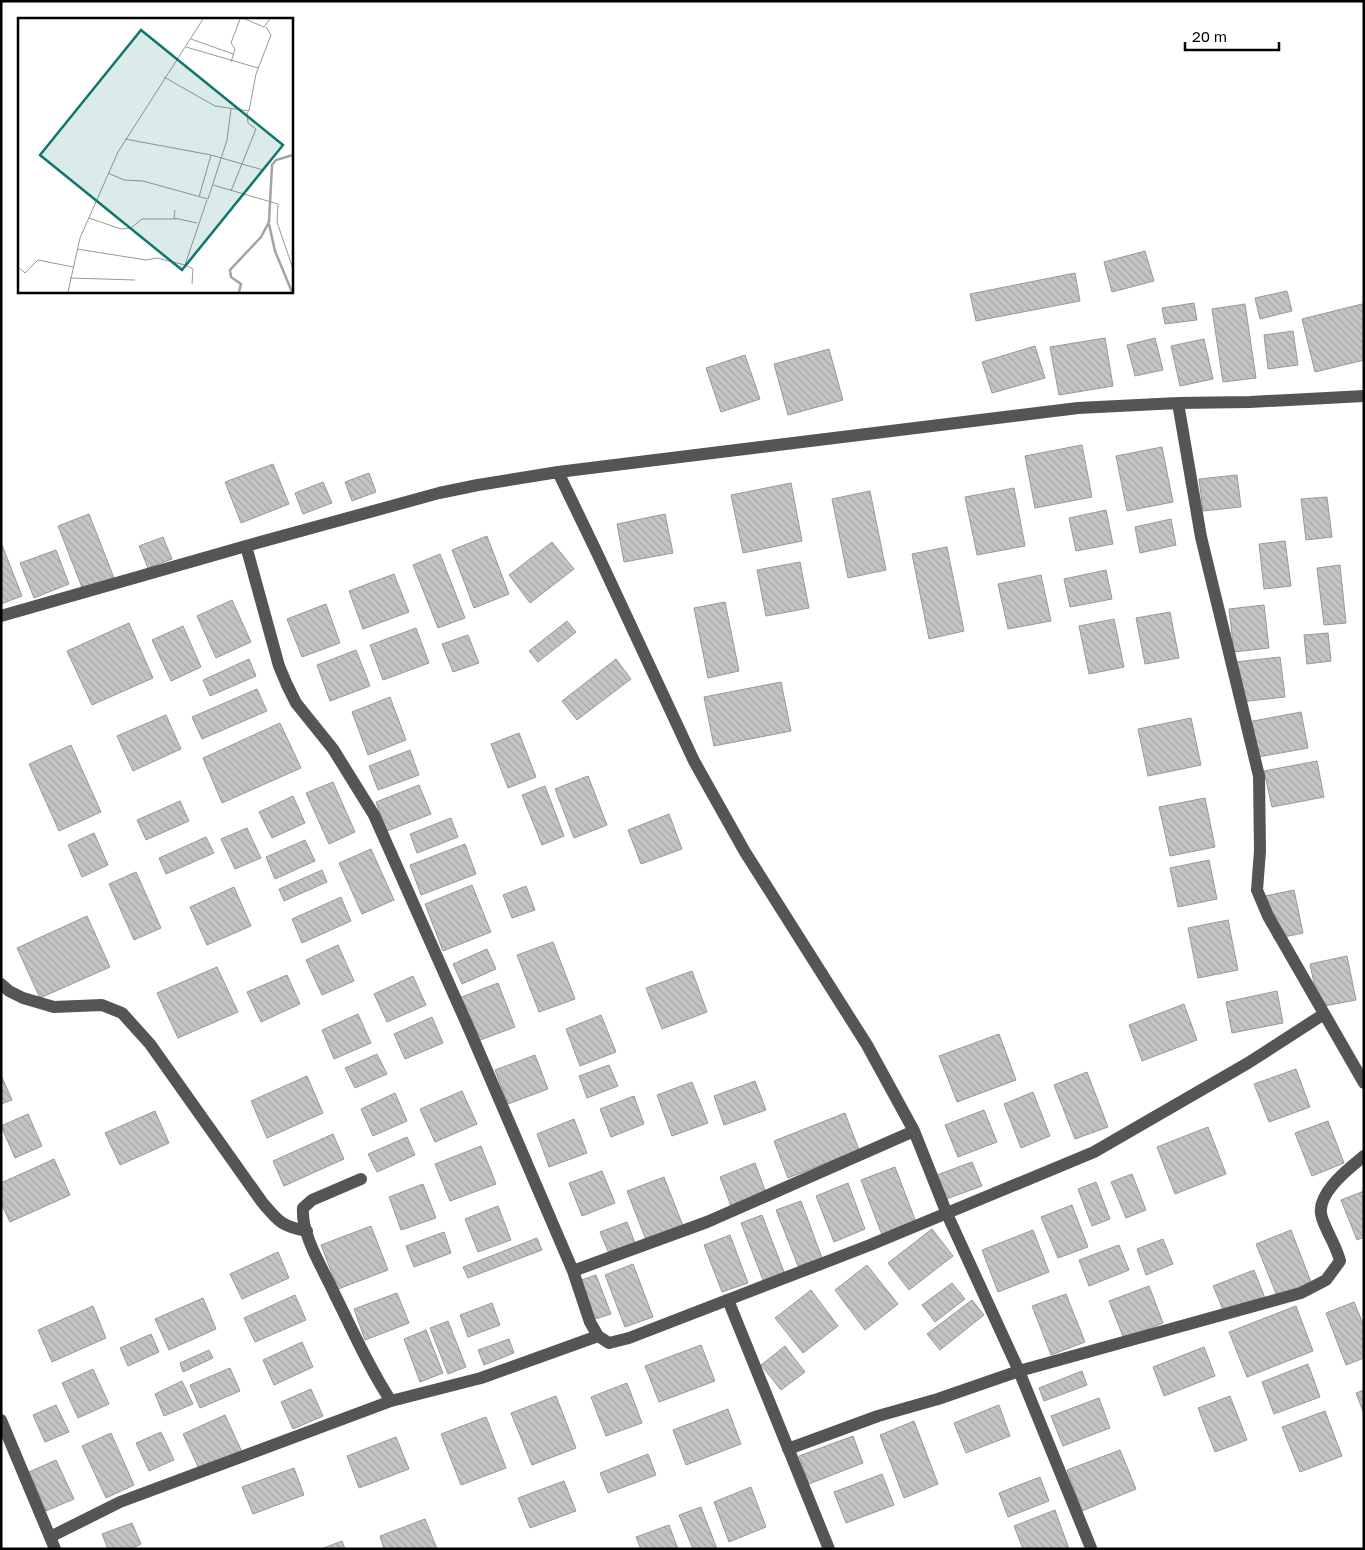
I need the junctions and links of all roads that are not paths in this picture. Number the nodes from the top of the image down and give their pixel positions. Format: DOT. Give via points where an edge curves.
graph roads {
  1 [pos="1364,396"];
  2 [pos="1178,403"];
  3 [pos="558,472"];
  4 [pos="246,546"];
  5 [pos="1,616"];
  6 [pos="1,984"];
  7 [pos="1324,1014"];
  8 [pos="1364,1084"];
  9 [pos="914,1131"];
  10 [pos="1364,1156"];
  11 [pos="361,1179"];
  12 [pos="947,1214"];
  13 [pos="307,1232"];
  14 [pos="573,1271"];
  15 [pos="728,1300"];
  16 [pos="598,1336"];
  17 [pos="1018,1371"];
  18 [pos="391,1401"];
  19 [pos="1,1420"];
  20 [pos="788,1449"];
  21 [pos="50,1537"];
  22 [pos="1091,1548"];
  23 [pos="55,1549"];
  24 [pos="829,1549"];
  1 -- 2 [label="street"];
  2 -- 3 [label="street" via="1078,408"];
  2 -- 7 [label="street" via="1201,537 1259,776 1258,890 1268,916"];
  3 -- 4 [label="street" via="439,493"];
  3 -- 9 [label="street" via="694,761 745,852 867,1046"];
  4 -- 5 [label="street"];
  4 -- 14 [label="street" via="286,685 296,703 333,749 374,815"];
  6 -- 13 [label="street" via="23,998 54,1007 102,1005 122,1013 150,1044 262,1202 280,1223"];
  7 -- 8 [label="street"];
  7 -- 12 [label="street" via="1248,1063 1094,1152"];
  9 -- 12 [label="street"];
  9 -- 14 [label="street" via="708,1222"];
  10 -- 17 [label="street" via="1331,1187 1323,1200 1322,1216 1340,1261 1326,1280 1301,1293"];
  11 -- 13 [label="street" via="312,1200 303,1208"];
  12 -- 15 [label="street"];
  12 -- 17 [label="street"];
  13 -- 18 [label="street" via="362,1350"];
  14 -- 16 [label="street"];
  15 -- 16 [label="street" via="629,1338 609,1343"];
  15 -- 20 [label="street"];
  16 -- 18 [label="street" via="481,1378"];
  17 -- 20 [label="street"];
  17 -- 22 [label="street"];
  18 -- 21 [label="street" via="120,1502"];
  19 -- 21 [label="street"];
  20 -- 24 [label="street"];
  21 -- 23 [label="street"];
}
